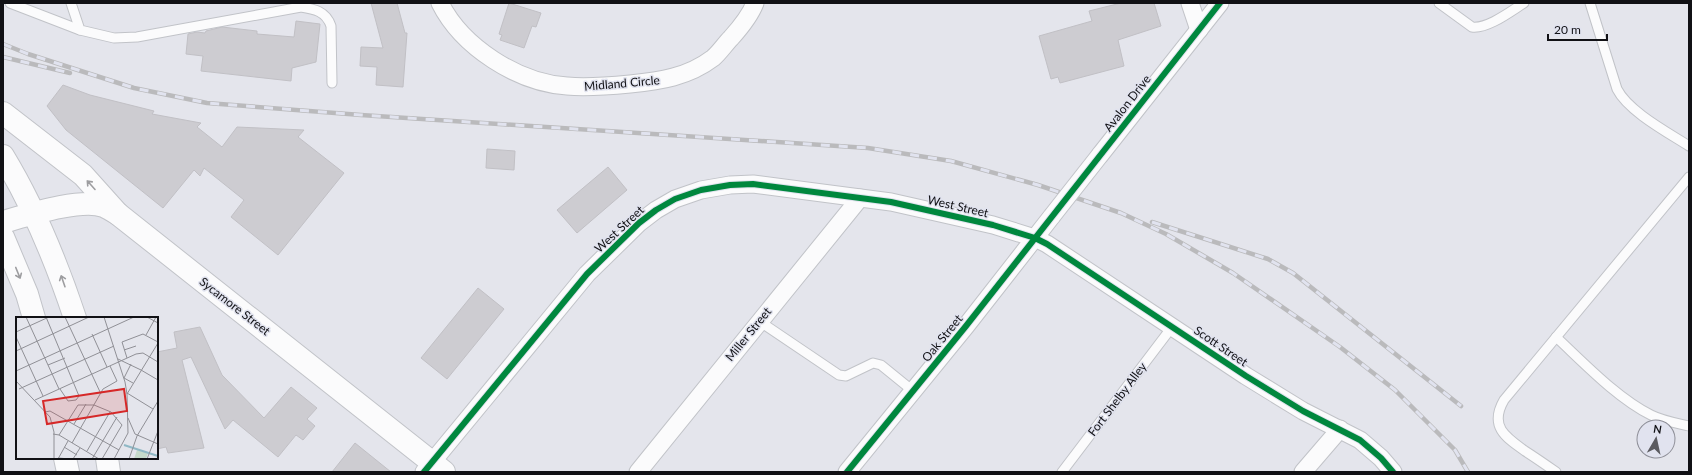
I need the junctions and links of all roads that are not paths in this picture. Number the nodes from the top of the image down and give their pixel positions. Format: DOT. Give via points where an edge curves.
graph roads {
  1 [pos="10,3"];
  2 [pos="71,3"];
  3 [pos="440,3"];
  4 [pos="755,3"];
  5 [pos="1190,3"];
  6 [pos="1220,3"];
  7 [pos="1439,3"];
  8 [pos="1524,3"];
  9 [pos="1590,3"];
  10 [pos="80,30"];
  11 [pos="1199,30"];
  12 [pos="332,83"];
  13 [pos="3,113"];
  14 [pos="1689,146"];
  15 [pos="3,156"];
  16 [pos="1689,176"];
  17 [pos="860,198"];
  18 [pos="35,213"];
  19 [pos="118,214"];
  20 [pos="1052,216"];
  21 [pos="3,222"];
  22 [pos="3,237"];
  23 [pos="1035,238"];
  24 [pos="34,317"];
  25 [pos="75,317"];
  26 [pos="759,321"];
  27 [pos="1172,327"];
  28 [pos="1556,337"];
  29 [pos="913,391"];
  30 [pos="1689,426"];
  31 [pos="1340,429"];
  32 [pos="65,459"];
  33 [pos="107,459"];
  34 [pos="434,469"];
  35 [pos="68,472"];
  36 [pos="109,472"];
  37 [pos="638,472"];
  38 [pos="847,472"];
  39 [pos="1062,472"];
  40 [pos="1303,472"];
  41 [pos="1393,472"];
  42 [pos="1556,472"];
  1 -- 10 [label="lane"];
  2 -- 10 [label="lane"];
  3 -- 4 [label="street, Midland Circle" via="459,32 503,66 535,79 566,86 604,87 675,77 695,69 714,57 740,29"];
  5 -- 11 [label="street"];
  6 -- 11 [label="street, Avalon Drive"];
  7 -- 8 [label="lane" via="1472,27 1478,28"];
  9 -- 14 [label="lane" via="1621,98 1630,107"];
  10 -- 12 [label="lane" via="114,38 126,38 300,7 313,9 328,19 331,26"];
  11 -- 20 [label="street, Avalon Drive, bridge"];
  19 -- 13 [label="main road, one-way" via="83,175"];
  15 -- 18 [label="main road"];
  16 -- 28 [label="lane"];
  17 -- 23 [label="street, West Street" via="891,202 994,225"];
  17 -- 26 [label="street, Miller Street"];
  17 -- 34 [label="street, West Street" via="753,184 730,184 675,199 656,210 587,274"];
  18 -- 19 [label="main road, Sycamore Street" via="91,204 104,206"];
  18 -- 21 [label="main road, Sycamore Street"];
  25 -- 18 [label="main road, one-way" via="62,277"];
  19 -- 34 [label="main road, Sycamore Street"];
  20 -- 23 [label="street, Oak Street"];
  22 -- 24 [label="main road, one-way"];
  23 -- 27 [label="street, Scott Street"];
  23 -- 29 [label="street, Oak Street"];
  26 -- 29 [label="lane" via="839,375 846,376 873,363 881,365"];
  26 -- 37 [label="street, Miller Street"];
  27 -- 31 [label="street, Scott Street" via="1303,411"];
  27 -- 39 [label="lane, Fort Shelby Alley"];
  28 -- 30 [label="lane" via="1621,396 1651,415"];
  28 -- 42 [label="lane" via="1504,400 1499,408 1498,419 1506,438"];
  29 -- 38 [label="street, Oak Street"];
  31 -- 40 [label="street"];
  31 -- 41 [label="street, Scott Street" via="1360,440"];
  32 -- 35 [label="main road"];
  33 -- 36 [label="main road"];
}
